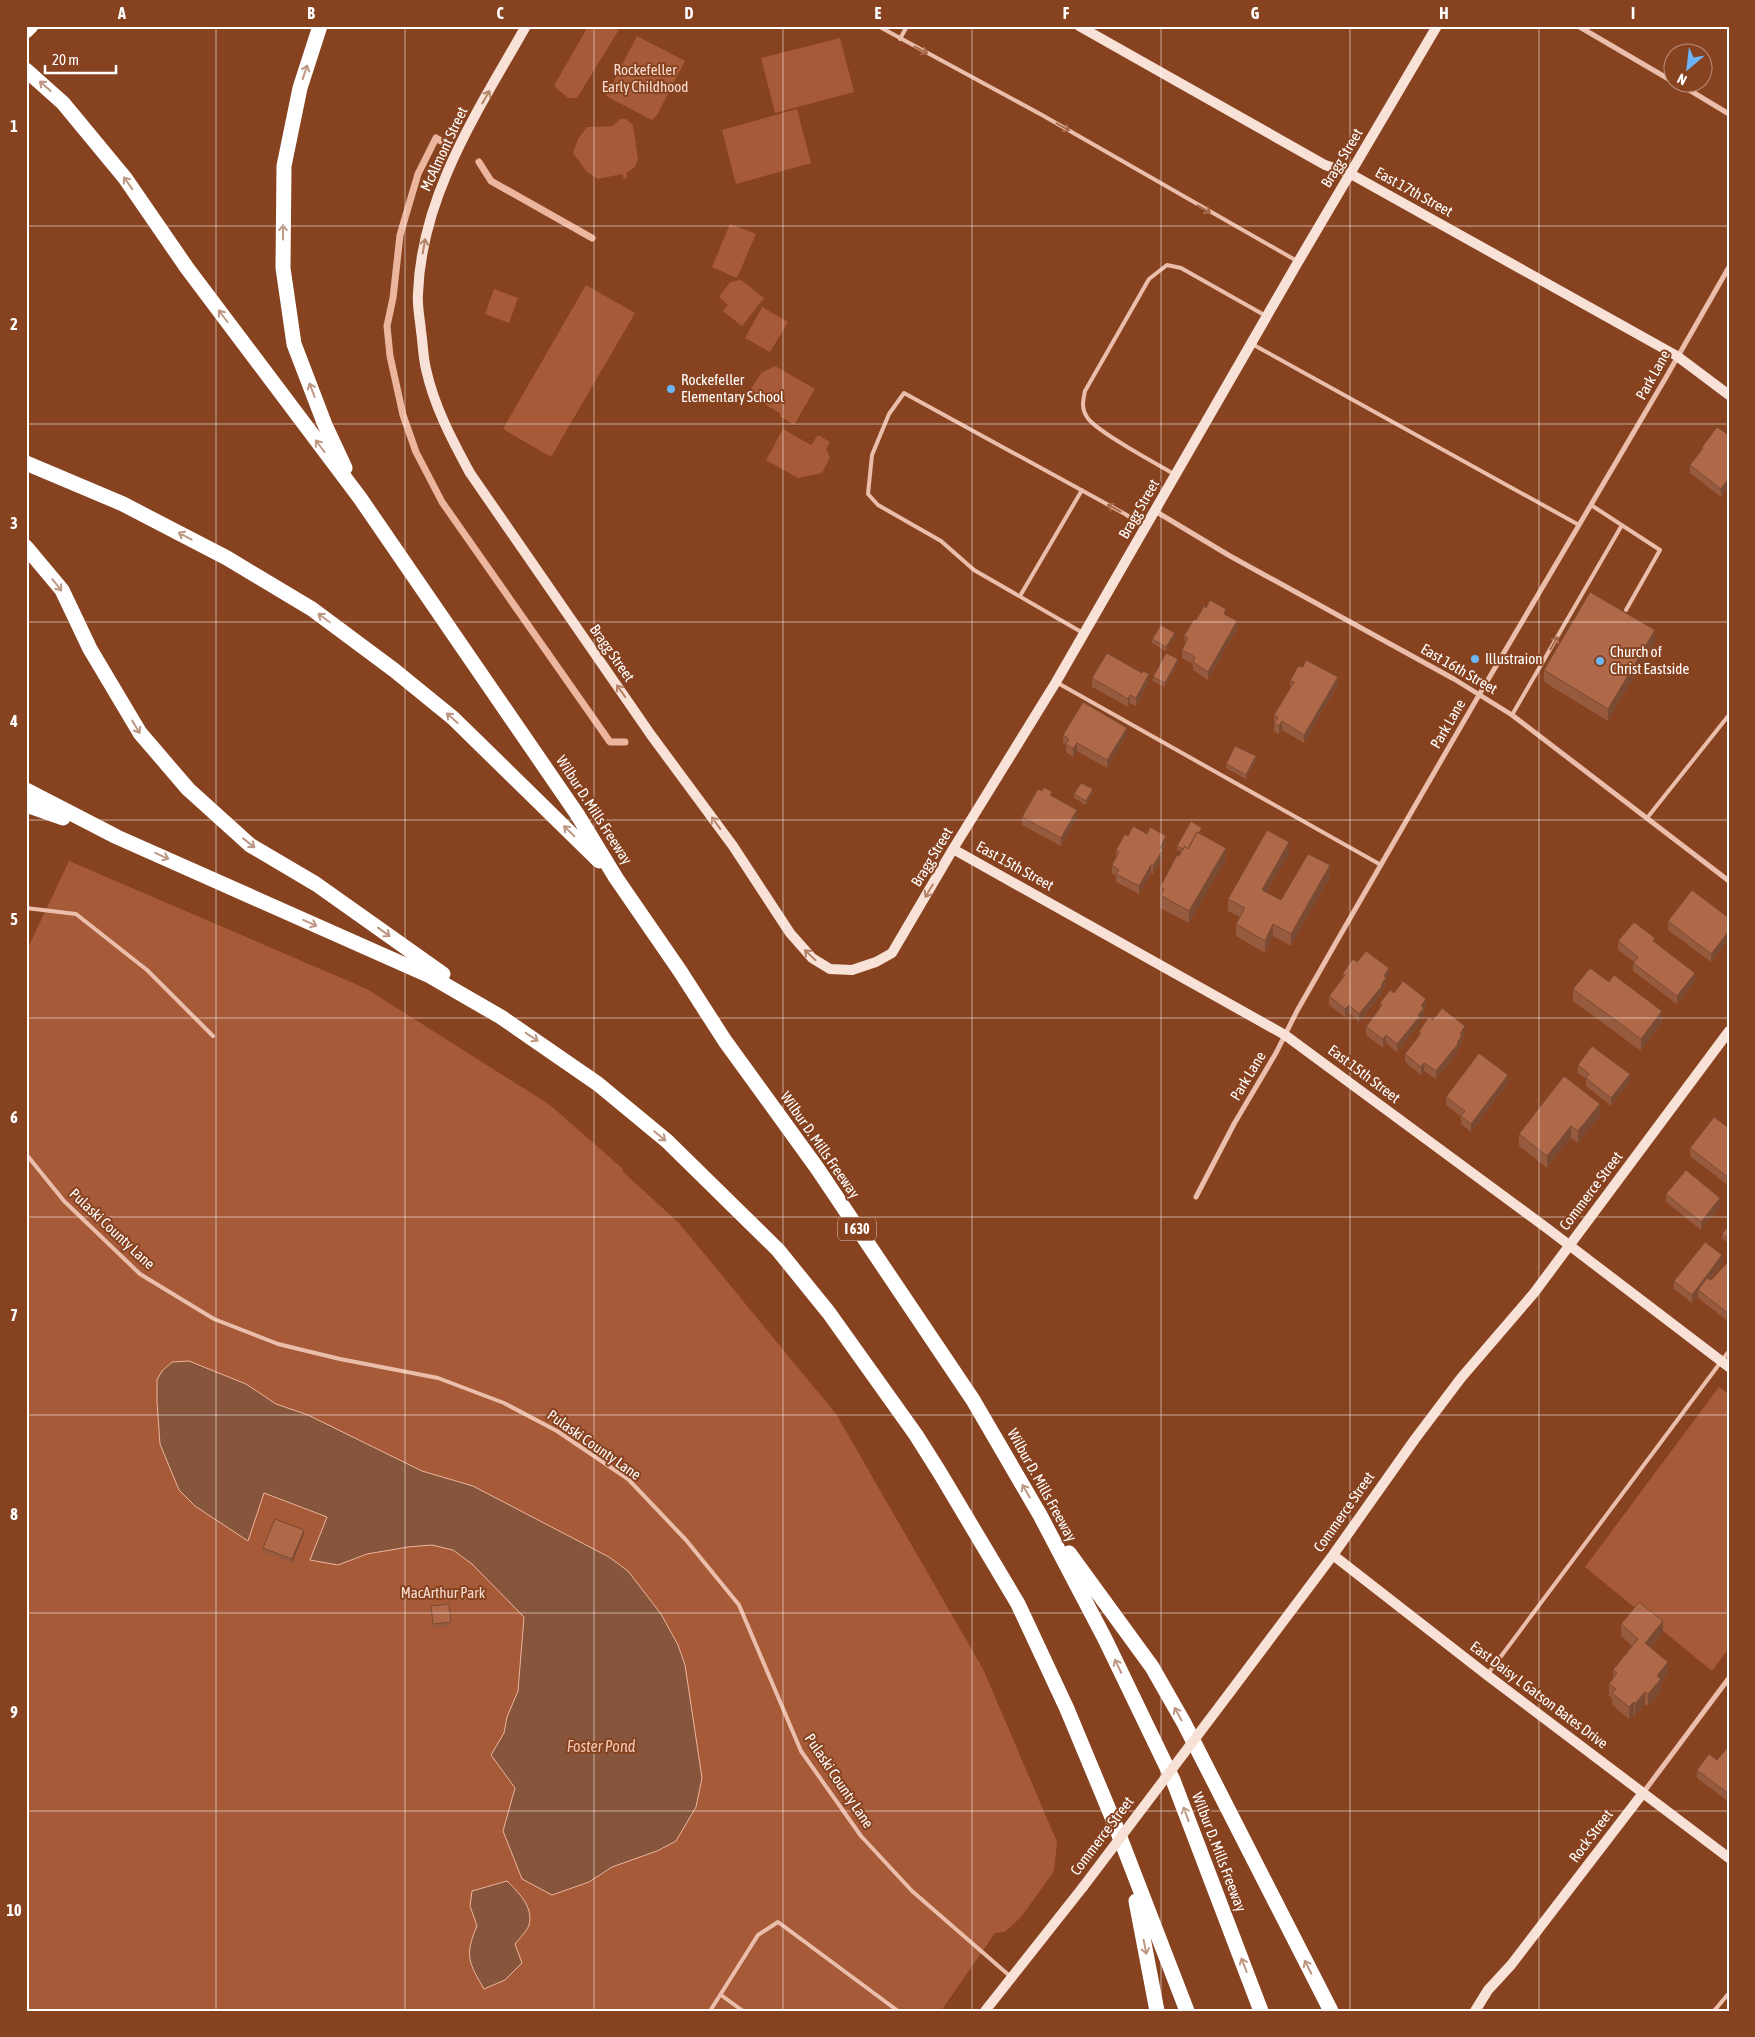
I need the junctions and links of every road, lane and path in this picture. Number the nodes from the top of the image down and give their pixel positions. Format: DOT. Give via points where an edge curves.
graph roads {
  1 [pos="31,26"];
  2 [pos="320,26"];
  3 [pos="526,26"];
  4 [pos="878,26"];
  5 [pos="908,26"];
  6 [pos="1079,26"];
  7 [pos="1436,26"];
  8 [pos="1578,26"];
  9 [pos="26,31"];
  10 [pos="900,39"];
  11 [pos="26,70"];
  12 [pos="1662,74"];
  13 [pos="1693,92"];
  14 [pos="1729,114"];
  15 [pos="1349,173"];
  16 [pos="1298,262"];
  17 [pos="1729,267"];
  18 [pos="418,294"];
  19 [pos="1266,316"];
  20 [pos="1251,343"];
  21 [pos="1677,356"];
  22 [pos="1729,395"];
  23 [pos="26,463"];
  24 [pos="1176,475"];
  25 [pos="1082,490"];
  26 [pos="360,498"];
  27 [pos="1590,505"];
  28 [pos="1155,511"];
  29 [pos="1578,525"];
  30 [pos="1622,525"];
  31 [pos="1146,527"];
  32 [pos="26,547"];
  33 [pos="1020,596"];
  34 [pos="1626,610"];
  35 [pos="1083,633"];
  36 [pos="1056,682"];
  37 [pos="1479,695"];
  38 [pos="1512,715"];
  39 [pos="1729,715"];
  40 [pos="26,790"];
  41 [pos="26,805"];
  42 [pos="1647,818"];
  43 [pos="117,836"];
  44 [pos="953,849"];
  45 [pos="1381,865"];
  46 [pos="616,878"];
  47 [pos="1729,880"];
  48 [pos="26,908"];
  49 [pos="501,1017"];
  50 [pos="1729,1031"];
  51 [pos="1285,1035"];
  52 [pos="213,1036"];
  53 [pos="26,1154"];
  54 [pos="1196,1197"];
  55 [pos="1569,1246"];
  56 [pos="1729,1351"];
  57 [pos="1725,1365"];
  58 [pos="1040,1515"];
  59 [pos="1333,1555"];
  60 [pos="1487,1675"];
  61 [pos="1729,1678"];
  62 [pos="1643,1793"];
  63 [pos="1729,1858"];
  64 [pos="1130,1865"];
  65 [pos="1011,1977"];
  66 [pos="1729,1993"];
  67 [pos="721,1995"];
  68 [pos="710,2011"];
  69 [pos="743,2011"];
  70 [pos="898,2011"];
  71 [pos="984,2011"];
  72 [pos="1157,2011"];
  73 [pos="1186,2011"];
  74 [pos="1261,2011"];
  75 [pos="1331,2011"];
  76 [pos="1475,2011"];
  77 [pos="1714,2011"];
  1 -- 9 [label="highway"];
  26 -- 2 [label="highway, one-way" via="325,425 294,344 283,268 284,166 300,88"];
  18 -- 3 [label="street, McAlmont Street, one-way" via="428,224 439,191 469,128"];
  4 -- 10 [label="lane"];
  5 -- 10 [label="lane"];
  6 -- 15 [label="street, East 17th Street" via="1325,165"];
  7 -- 15 [label="street, Bragg Street"];
  8 -- 12 [label="street"];
  10 -- 16 [label="lane, one-way" via="1042,115"];
  26 -- 11 [label="highway, one-way" via="187,268 125,178 63,103"];
  13 -- 14 [label="street"];
  15 -- 16 [label="street, Bragg Street"];
  15 -- 21 [label="street, East 17th Street"];
  16 -- 19 [label="street, Bragg Street"];
  17 -- 21 [label="street, Park Lane"];
  44 -- 18 [label="street, Bragg Street, one-way" via="892,953 852,970 830,969 812,958 790,934 733,846 651,735 470,473 448,432 425,368"];
  19 -- 20 [label="street, Bragg Street"];
  19 -- 24 [label="lane" via="1182,268 1167,265 1149,279 1086,392 1082,405 1087,418 1100,430"];
  20 -- 24 [label="street, Bragg Street"];
  20 -- 29 [label="lane"];
  21 -- 22 [label="street, East 17th Street"];
  21 -- 27 [label="street, Park Lane"];
  46 -- 23 [label="highway, one-way" via="452,718 312,609 227,558 123,504"];
  24 -- 28 [label="street, Bragg Street"];
  31 -- 25 [label="lane, one-way"];
  25 -- 33 [label="lane"];
  25 -- 33 [label="lane" via="904,393 889,414 872,455 868,494 878,505 940,541 974,570"];
  26 -- 46 [label="highway, Wilbur D. Mills Freeway / I 630" via="577,814"];
  27 -- 29 [label="street, Park Lane"];
  27 -- 30 [label="lane"];
  28 -- 31 [label="street, Bragg Street"];
  28 -- 37 [label="street, East 16th Street"];
  29 -- 37 [label="street, Park Lane"];
  30 -- 34 [label="lane" via="1660,550"];
  38 -- 30 [label="lane, one-way"];
  31 -- 35 [label="street, Bragg Street"];
  32 -- 49 [label="highway, one-way" via="62,590 90,649 140,733 188,789 250,845 316,884"];
  33 -- 35 [label="lane"];
  35 -- 36 [label="street, Bragg Street"];
  36 -- 44 [label="street, Bragg Street"];
  36 -- 45 [label="lane"];
  37 -- 38 [label="street, East 16th Street"];
  37 -- 45 [label="street, Park Lane"];
  38 -- 42 [label="street, East 16th Street"];
  39 -- 42 [label="lane"];
  40 -- 43 [label="highway"];
  41 -- 43 [label="highway"];
  42 -- 47 [label="street, East 16th Street"];
  43 -- 49 [label="highway, one-way" via="430,976"];
  44 -- 51 [label="street, East 15th Street"];
  45 -- 51 [label="street, Park Lane"];
  58 -- 46 [label="highway, Wilbur D. Mills Freeway / I 630, one-way" via="973,1400 818,1168 725,1041"];
  48 -- 52 [label="lane" via="76,914 147,970"];
  49 -- 64 [label="highway, one-way" via="598,1084 667,1141 778,1250 860,1356 940,1473 1018,1604 1067,1709"];
  50 -- 55 [label="street, Commerce Street"];
  51 -- 54 [label="street, Park Lane"];
  51 -- 55 [label="street, East 15th Street"];
  53 -- 65 [label="lane, Pulaski County Lane" via="64,1201 140,1274 214,1319 278,1344 438,1378 504,1403 557,1431 628,1479 686,1540 739,1605 801,1751 861,1836 912,1891"];
  55 -- 57 [label="street, East 15th Street"];
  55 -- 59 [label="street, Commerce Street" via="1534,1293 1461,1378"];
  56 -- 57 [label="lane"];
  57 -- 60 [label="lane"];
  74 -- 58 [label="highway, Wilbur D. Mills Freeway / I 630, one-way" via="1173,1780"];
  75 -- 58 [label="highway, one-way" via="1184,1723 1152,1667"];
  59 -- 60 [label="street, East Daisy L Gatson Bates Drive"];
  59 -- 65 [label="street, Commerce Street, bridge" via="1083,1887"];
  60 -- 62 [label="street, East Daisy L Gatson Bates Drive"];
  61 -- 62 [label="street, Rock Street"];
  62 -- 63 [label="street, East Daisy L Gatson Bates Drive"];
  62 -- 76 [label="street, Rock Street" via="1511,1966 1488,1990"];
  64 -- 72 [label="highway, one-way"];
  64 -- 73 [label="highway"];
  65 -- 71 [label="street, Commerce Street"];
  66 -- 77 [label="lane"];
  67 -- 68 [label="lane"];
  67 -- 69 [label="lane"];
  67 -- 70 [label="lane" via="758,1935 778,1922"];
}
